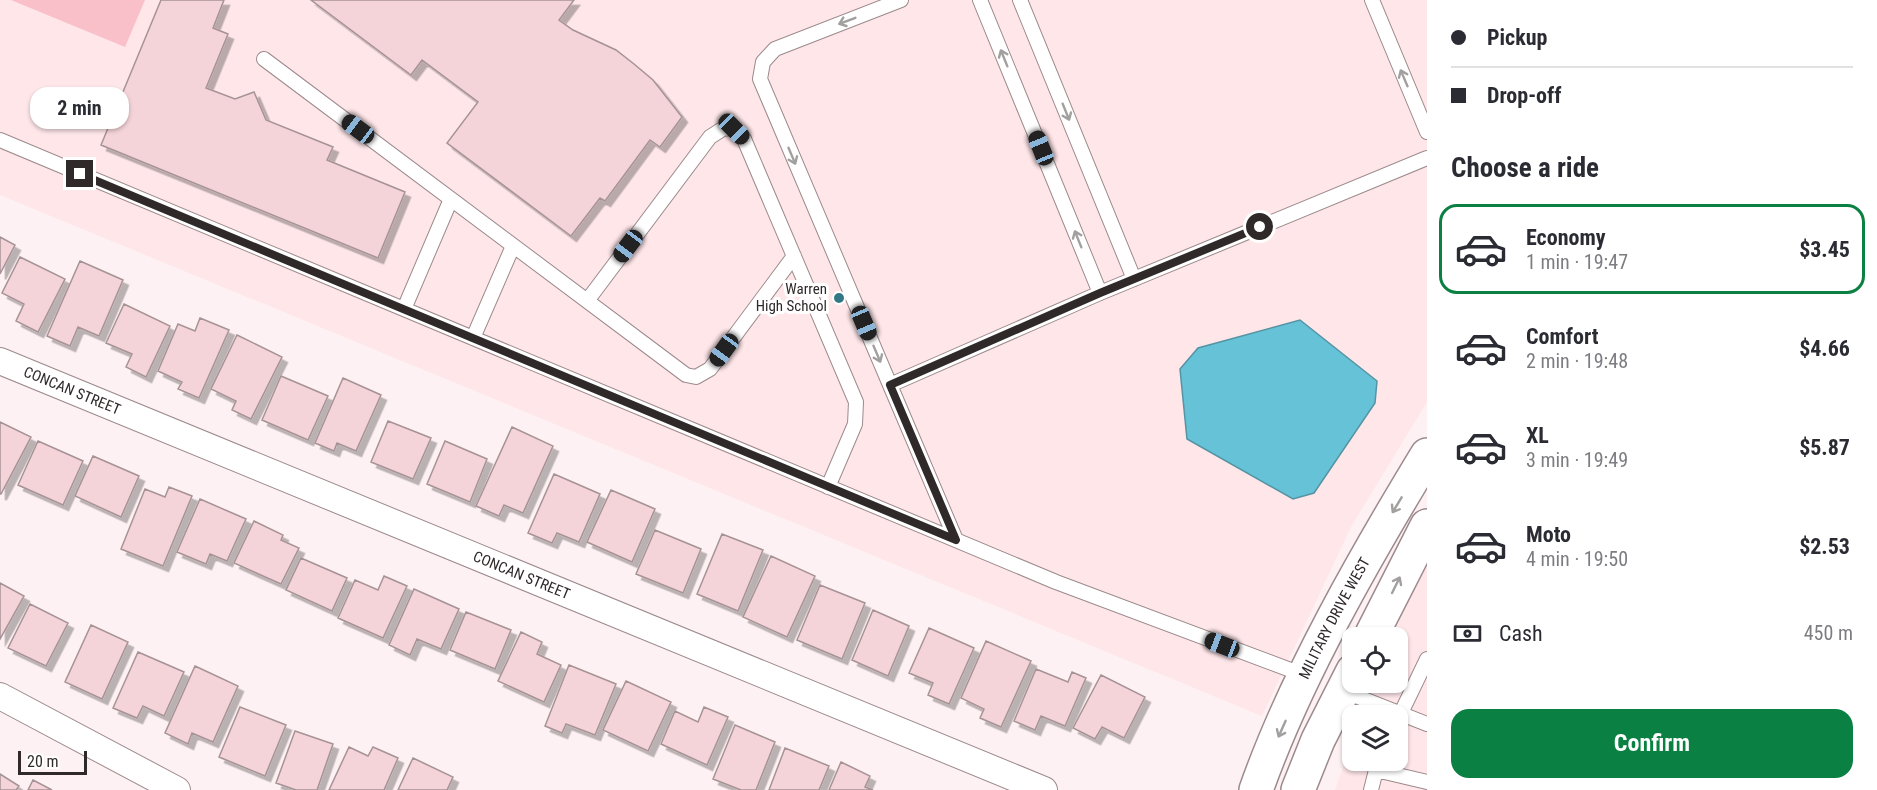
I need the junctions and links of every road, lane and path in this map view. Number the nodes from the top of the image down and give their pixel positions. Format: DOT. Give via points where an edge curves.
graph roads {
  1 [pos="901,0"];
  2 [pos="980,0"];
  3 [pos="1020,0"];
  4 [pos="1372,0"];
  5 [pos="264,59"];
  6 [pos="1427,132"];
  7 [pos="0,140"];
  8 [pos="1427,158"];
  9 [pos="451,199"];
  10 [pos="513,246"];
  11 [pos="794,256"];
  12 [pos="1134,279"];
  13 [pos="1100,293"];
  14 [pos="586,301"];
  15 [pos="404,309"];
  16 [pos="473,338"];
  17 [pos="0,362"];
  18 [pos="890,385"];
  19 [pos="1427,454"];
  20 [pos="828,487"];
  21 [pos="1427,526"];
  22 [pos="956,540"];
  23 [pos="1376,627"];
  24 [pos="1426,659"];
  25 [pos="1306,676"];
  26 [pos="1342,680"];
  27 [pos="1342,693"];
  28 [pos="1368,693"];
  29 [pos="0,696"];
  30 [pos="1388,705"];
  31 [pos="1405,705"];
  32 [pos="1408,716"];
  33 [pos="1427,724"];
  34 [pos="1427,782"];
  35 [pos="177,790"];
  36 [pos="1044,790"];
  37 [pos="1256,790"];
  38 [pos="1298,790"];
  39 [pos="1371,790"];
  1 -- 18 [label="lane, one-way" via="775,49 763,62 759,79"];
  13 -- 2 [label="lane, one-way"];
  3 -- 12 [label="lane, one-way"];
  6 -- 4 [label="lane, one-way"];
  5 -- 9 [label="lane"];
  7 -- 15 [label="lane"];
  8 -- 12 [label="lane"];
  9 -- 10 [label="lane"];
  9 -- 15 [label="lane"];
  10 -- 14 [label="lane"];
  10 -- 16 [label="lane"];
  11 -- 14 [label="lane" via="710,369 696,377 686,375"];
  11 -- 14 [label="lane" via="744,139 734,129 724,128 710,137"];
  11 -- 20 [label="lane" via="856,402 855,424"];
  12 -- 13 [label="lane"];
  13 -- 18 [label="lane"];
  15 -- 16 [label="lane"];
  16 -- 20 [label="lane"];
  17 -- 36 [label="street, CONCAN STREET"];
  18 -- 22 [label="lane"];
  19 -- 25 [label="main road, MILITARY DRIVE WEST, one-way" via="1380,533"];
  20 -- 22 [label="lane"];
  23 -- 21 [label="main road, one-way"];
  22 -- 25 [label="lane"];
  24 -- 31 [label="lane"];
  25 -- 26 [label="street"];
  25 -- 37 [label="main road, MILITARY DRIVE WEST, one-way"];
  27 -- 38 [label="main road"];
  28 -- 30 [label="lane"];
  29 -- 35 [label="street"];
  32 -- 33 [label="lane"];
  34 -- 39 [label="lane" via="1376,770"];
}
